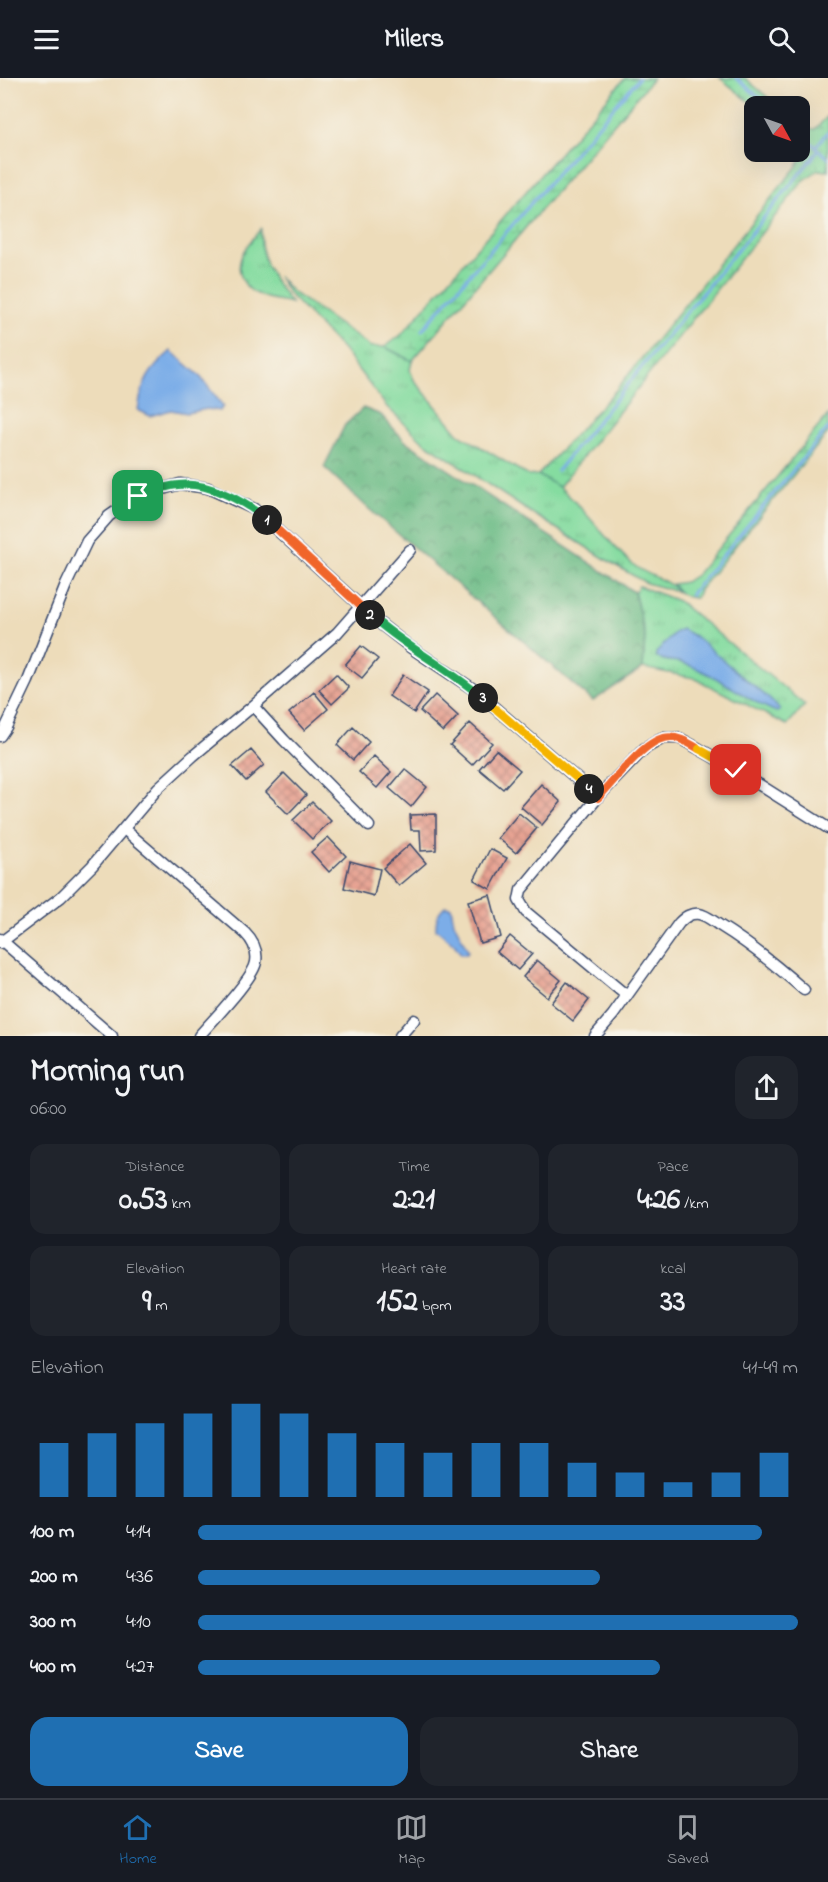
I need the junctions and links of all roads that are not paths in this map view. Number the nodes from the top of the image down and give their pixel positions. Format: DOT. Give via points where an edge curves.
graph roads {
  1 [pos="410,550"];
  2 [pos="361,606"];
  3 [pos="253,706"];
  4 [pos="0,736"];
  5 [pos="598,798"];
  6 [pos="369,826"];
  7 [pos="828,828"];
  8 [pos="124,829"];
  9 [pos="1,941"];
  10 [pos="804,990"];
  11 [pos="627,996"];
  12 [pos="414,1020"];
  13 [pos="112,1036"];
  14 [pos="199,1036"];
  15 [pos="400,1036"];
  16 [pos="595,1036"];
  1 -- 2 [label="street"];
  2 -- 3 [label="street" via="337,633"];
  2 -- 4 [label="street" via="254,509 232,498 208,488 180,484 138,496 109,516 87,540 28,681"];
  2 -- 5 [label="street" via="410,647 473,689"];
  3 -- 6 [label="street"];
  3 -- 8 [label="street" via="158,788"];
  5 -- 7 [label="street" via="644,749 663,738 679,738"];
  5 -- 11 [label="street" via="521,890 519,900 526,912"];
  8 -- 9 [label="street" via="61,897"];
  8 -- 14 [label="street" via="245,933 256,948 256,964 247,980"];
  9 -- 13 [label="street"];
  10 -- 11 [label="street" via="734,934 702,914 686,916 679,923"];
  11 -- 16 [label="street"];
  12 -- 15 [label="street"];
}
